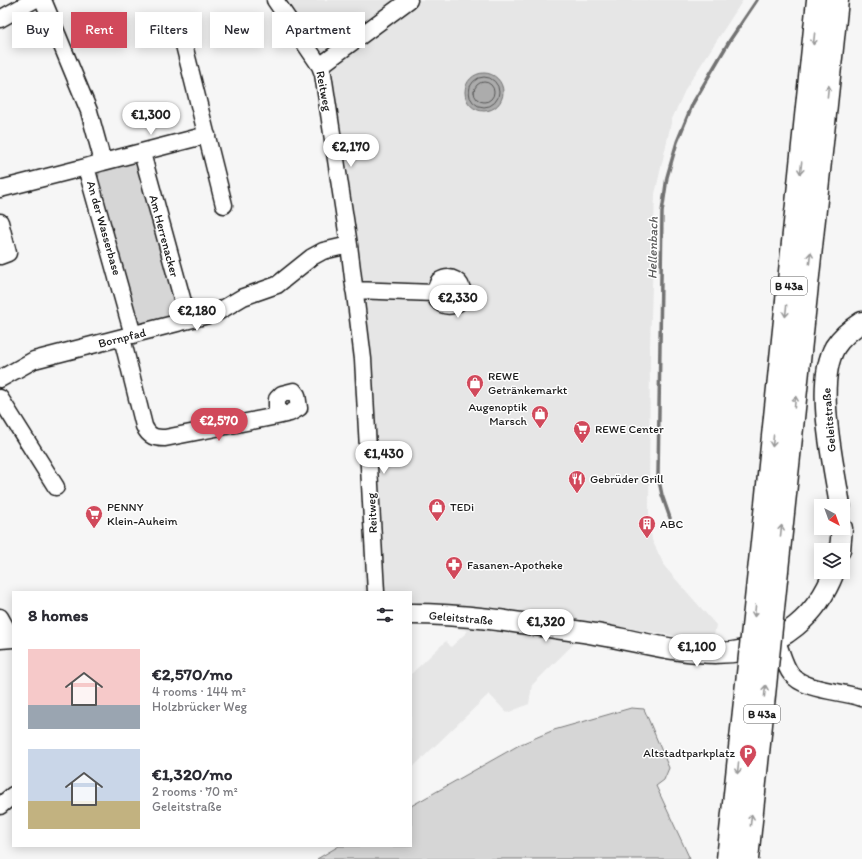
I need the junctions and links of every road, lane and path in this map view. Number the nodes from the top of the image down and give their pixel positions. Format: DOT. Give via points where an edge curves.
graph roads {
  1 [pos="275,0"];
  2 [pos="409,0"];
  3 [pos="818,0"];
  4 [pos="837,0"];
  5 [pos="36,1"];
  6 [pos="0,8"];
  7 [pos="0,19"];
  8 [pos="185,48"];
  9 [pos="320,66"];
  10 [pos="206,135"];
  11 [pos="142,153"];
  12 [pos="103,162"];
  13 [pos="86,167"];
  14 [pos="1,186"];
  15 [pos="224,205"];
  16 [pos="0,222"];
  17 [pos="349,245"];
  18 [pos="0,256"];
  19 [pos="354,290"];
  20 [pos="434,293"];
  21 [pos="188,320"];
  22 [pos="862,322"];
  23 [pos="128,336"];
  24 [pos="0,379"];
  25 [pos="0,398"];
  26 [pos="277,416"];
  27 [pos="56,487"];
  28 [pos="839,499"];
  29 [pos="768,571"];
  30 [pos="831,579"];
  31 [pos="376,591"];
  32 [pos="412,614"];
  33 [pos="0,617"];
  34 [pos="8,638"];
  35 [pos="776,639"];
  36 [pos="862,698"];
  37 [pos="12,796"];
  38 [pos="0,806"];
  39 [pos="728,859"];
  40 [pos="747,859"];
  1 -- 9 [label="street, Reitweg"];
  2 -- 9 [label="street"];
  3 -- 29 [label="highway, B 43a, one-way"];
  29 -- 4 [label="highway, B 43a, one-way"];
  5 -- 6 [label="street"];
  5 -- 7 [label="street"];
  5 -- 12 [label="street, An der Wasserbase" via="89,111"];
  8 -- 10 [label="street"];
  9 -- 17 [label="street, Reitweg"];
  10 -- 11 [label="street"];
  10 -- 15 [label="street"];
  11 -- 12 [label="street"];
  11 -- 21 [label="street, Am Herrenacker"];
  12 -- 13 [label="street, An der Wasserbase"];
  13 -- 14 [label="street"];
  13 -- 23 [label="street, An der Wasserbase"];
  16 -- 18 [label="street" via="8,253"];
  17 -- 19 [label="street, Reitweg"];
  17 -- 21 [label="street, Bornpfad" via="317,254 277,285 243,297 216,313"];
  19 -- 20 [label="street"];
  19 -- 31 [label="street, Reitweg" via="363,360"];
  21 -- 23 [label="street, Bornpfad"];
  22 -- 28 [label="main road, Geleitstraße" via="848,331 835,348 826,380 826,402"];
  23 -- 24 [label="street, Bornpfad" via="34,360"];
  23 -- 26 [label="street, An der Wasserbase" via="144,426 153,437 165,438"];
  25 -- 27 [label="street"];
  29 -- 39 [label="highway, B 43a, one-way, bridge"];
  40 -- 29 [label="highway, B 43a, one-way, bridge"];
  30 -- 35 [label="main road, Geleitstraße" via="815,606 800,622"];
  32 -- 35 [label="main road, Geleitstraße" via="552,628 714,654 748,650"];
  33 -- 34 [label="street"];
  35 -- 36 [label="street" via="788,670 796,679 807,685"];
  37 -- 38 [label="street"];
}
